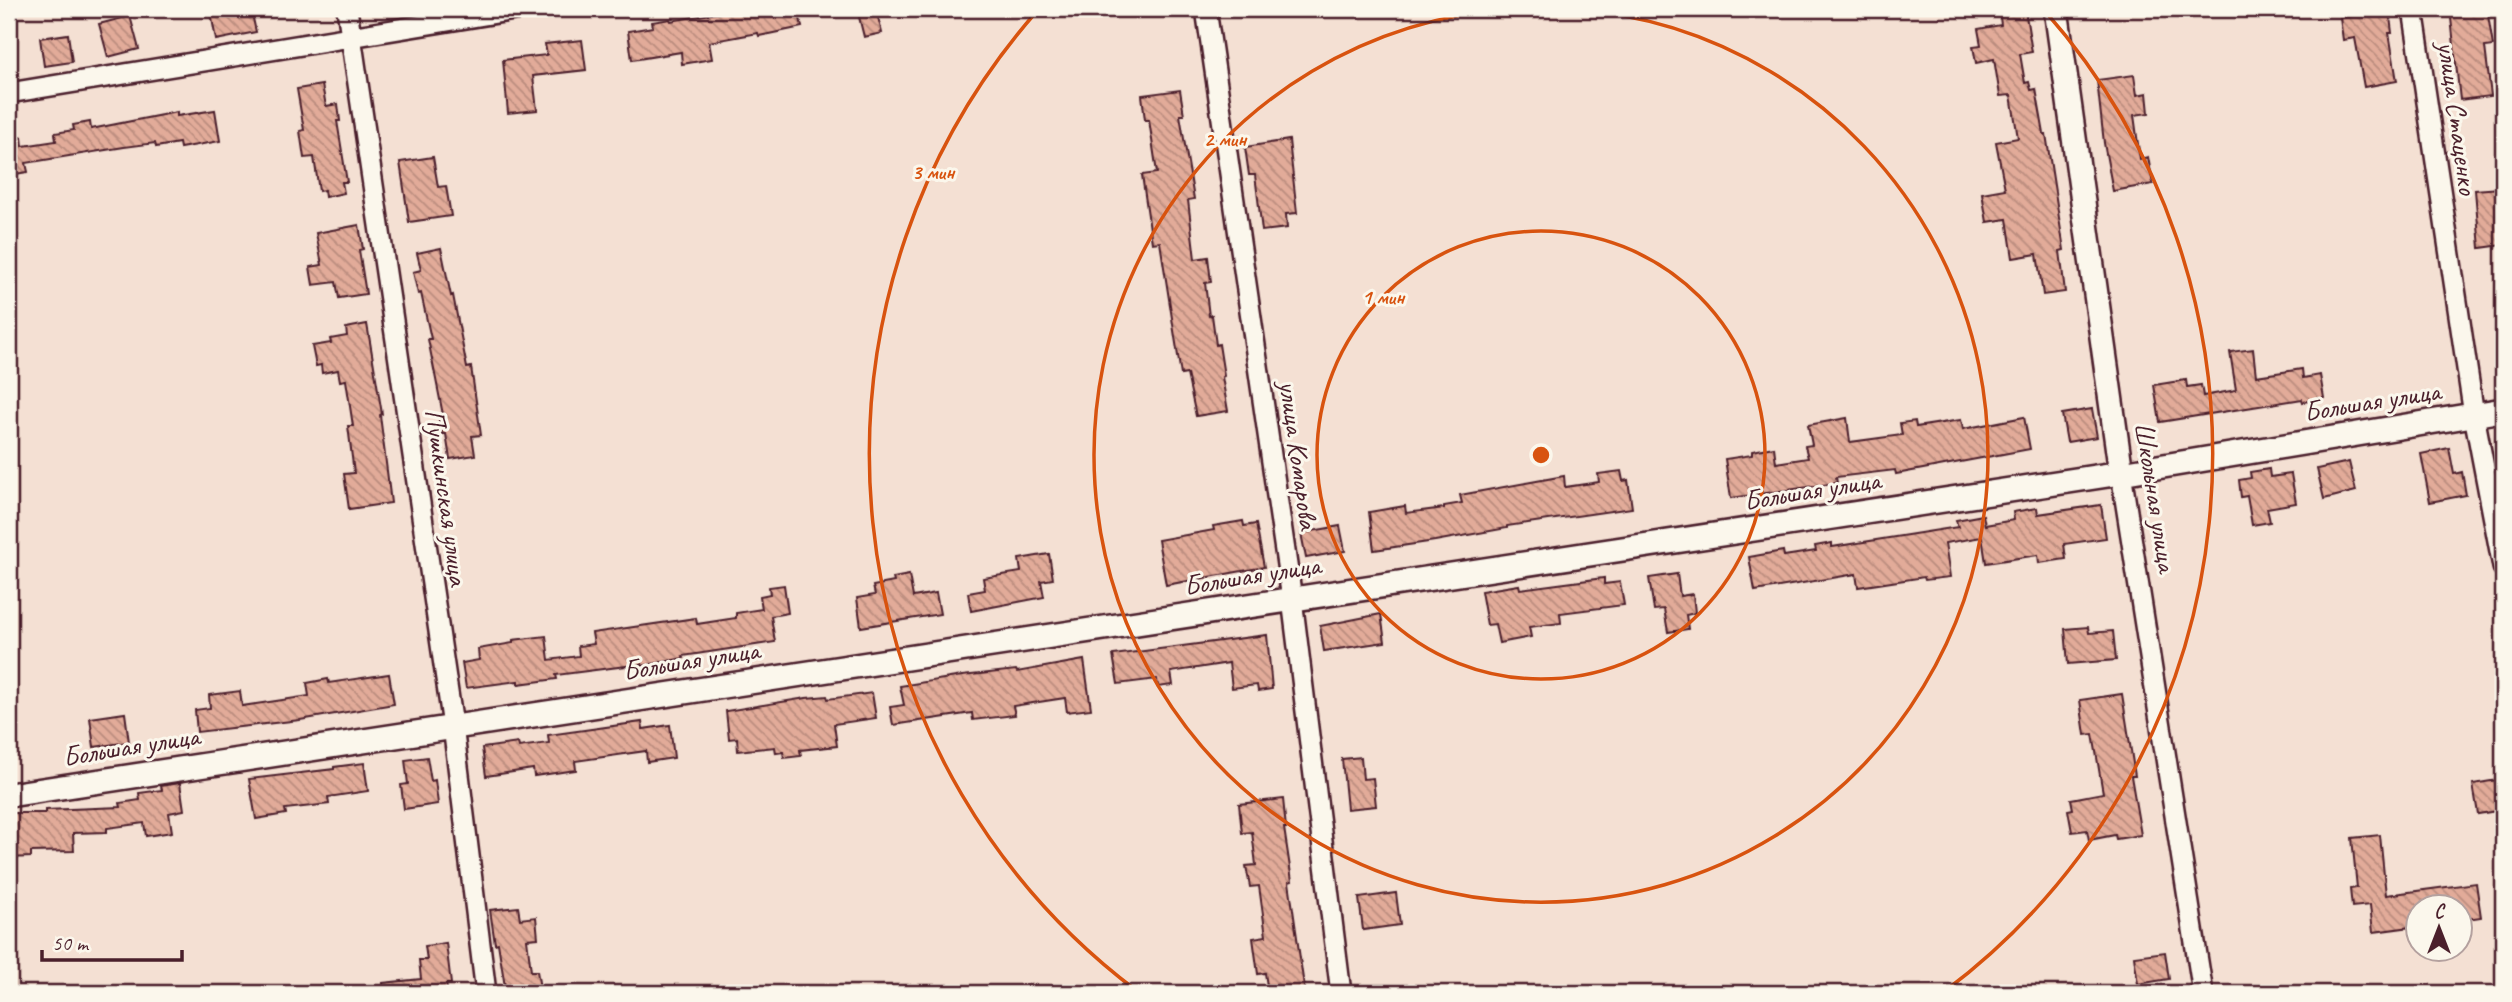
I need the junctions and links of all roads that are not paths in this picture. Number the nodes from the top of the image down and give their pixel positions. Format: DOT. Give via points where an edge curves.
graph roads {
  1 [pos="347,9"];
  2 [pos="521,9"];
  3 [pos="1206,9"];
  4 [pos="2056,9"];
  5 [pos="2413,9"];
  6 [pos="351,37"];
  7 [pos="9,93"];
  8 [pos="2503,410"];
  9 [pos="2474,415"];
  10 [pos="2121,473"];
  11 [pos="2503,567"];
  12 [pos="1292,599"];
  13 [pos="453,726"];
  14 [pos="9,795"];
  15 [pos="486,993"];
  16 [pos="1341,993"];
  17 [pos="2203,993"];
  1 -- 6 [label="street, Пушкинская улица"];
  2 -- 6 [label="street"];
  3 -- 12 [label="street, улица Комарова"];
  4 -- 10 [label="street, Школьная улица"];
  5 -- 9 [label="street, улица Стаценко"];
  6 -- 7 [label="street"];
  6 -- 13 [label="street, Пушкинская улица"];
  8 -- 9 [label="street, Большая улица"];
  9 -- 10 [label="street, Большая улица"];
  9 -- 11 [label="street, улица Стаценко"];
  10 -- 12 [label="street, Большая улица"];
  10 -- 17 [label="street, Школьная улица"];
  12 -- 13 [label="street, Большая улица"];
  12 -- 16 [label="street, улица Комарова"];
  13 -- 14 [label="street, Большая улица"];
  13 -- 15 [label="street, Пушкинская улица"];
}
